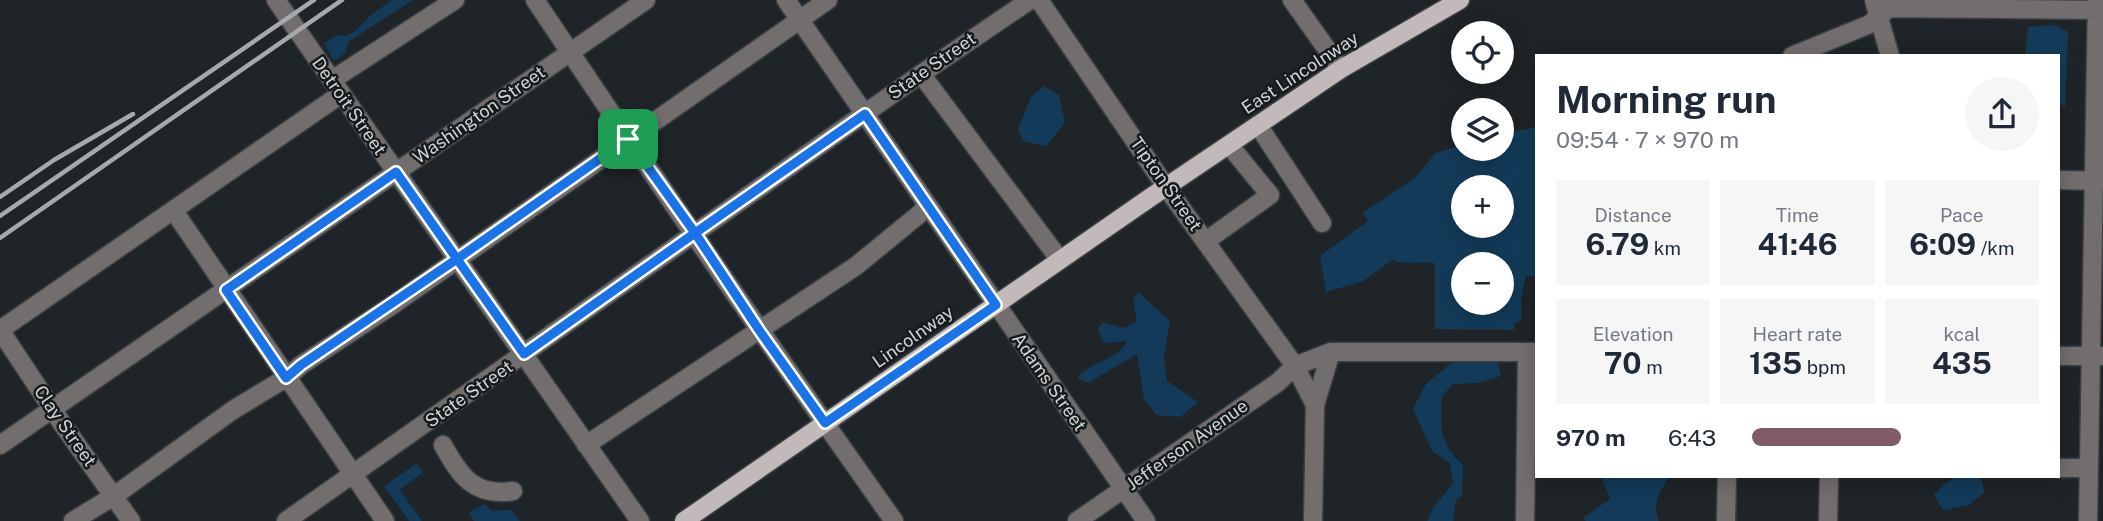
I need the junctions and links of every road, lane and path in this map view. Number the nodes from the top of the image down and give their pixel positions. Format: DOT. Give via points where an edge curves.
graph roads {
  1 [pos="276,0"];
  2 [pos="455,0"];
  3 [pos="535,0"];
  4 [pos="646,0"];
  5 [pos="786,0"];
  6 [pos="828,0"];
  7 [pos="1030,0"];
  8 [pos="1039,0"];
  9 [pos="1292,0"];
  10 [pos="1461,0"];
  11 [pos="2099,7"];
  12 [pos="1876,8"];
  13 [pos="800,19"];
  14 [pos="570,52"];
  15 [pos="1797,54"];
  16 [pos="1889,54"];
  17 [pos="1341,69"];
  18 [pos="921,74"];
  19 [pos="336,87"];
  20 [pos="865,114"];
  21 [pos="1258,125"];
  22 [pos="628,139"];
  23 [pos="1229,145"];
  24 [pos="396,172"];
  25 [pos="2060,180"];
  26 [pos="2098,180"];
  27 [pos="1166,187"];
  28 [pos="928,207"];
  29 [pos="174,211"];
  30 [pos="1322,223"];
  31 [pos="695,233"];
  32 [pos="1206,241"];
  33 [pos="457,259"];
  34 [pos="1060,260"];
  35 [pos="226,290"];
  36 [pos="996,305"];
  37 [pos="0,330"];
  38 [pos="759,330"];
  39 [pos="1331,352"];
  40 [pos="1532,352"];
  41 [pos="524,354"];
  42 [pos="2060,356"];
  43 [pos="2097,356"];
  44 [pos="1296,366"];
  45 [pos="286,378"];
  46 [pos="1315,405"];
  47 [pos="52,409"];
  48 [pos="825,423"];
  49 [pos="0,444"];
  50 [pos="443,445"];
  51 [pos="586,445"];
  52 [pos="2060,468"];
  53 [pos="2088,468"];
  54 [pos="353,475"];
  55 [pos="1727,478"];
  56 [pos="1829,478"];
  57 [pos="1124,489"];
  58 [pos="513,491"];
  59 [pos="114,496"];
  60 [pos="73,521"];
  61 [pos="131,521"];
  62 [pos="286,521"];
  63 [pos="385,521"];
  64 [pos="640,521"];
  65 [pos="684,521"];
  66 [pos="894,521"];
  67 [pos="1077,521"];
  68 [pos="1146,521"];
  69 [pos="1313,521"];
  70 [pos="1525,521"];
  71 [pos="1726,521"];
  72 [pos="1828,521"];
  73 [pos="2088,521"];
  1 -- 19 [label="street, Detroit Street"];
  2 -- 19 [label="street"];
  3 -- 14 [label="street"];
  4 -- 14 [label="street, Washington Street"];
  5 -- 13 [label="street, Adams Street"];
  6 -- 13 [label="street"];
  7 -- 18 [label="street, State Street"];
  8 -- 27 [label="street, Tipton Street"];
  9 -- 17 [label="street"];
  10 -- 17 [label="main road, East Lincolnway"];
  11 -- 12 [label="street"];
  11 -- 26 [label="street"];
  12 -- 15 [label="street" via="1870,24"];
  12 -- 16 [label="street"];
  13 -- 20 [label="street, Adams Street"];
  13 -- 22 [label="street"];
  14 -- 22 [label="street"];
  14 -- 24 [label="street, Washington Street"];
  17 -- 21 [label="main road, East Lincolnway"];
  18 -- 20 [label="street, State Street"];
  18 -- 34 [label="street"];
  19 -- 24 [label="street, Detroit Street"];
  19 -- 29 [label="street"];
  20 -- 28 [label="street, Adams Street"];
  20 -- 31 [label="street, State Street"];
  21 -- 23 [label="main road, East Lincolnway"];
  21 -- 30 [label="street"];
  22 -- 31 [label="street"];
  22 -- 33 [label="street"];
  23 -- 27 [label="main road, East Lincolnway"];
  23 -- 32 [label="street" via="1270,195"];
  24 -- 33 [label="street, Detroit Street"];
  24 -- 35 [label="street, Washington Street"];
  25 -- 26 [label="street"];
  26 -- 43 [label="street"];
  27 -- 32 [label="street, Tipton Street"];
  27 -- 34 [label="main road, Lincolnway"];
  28 -- 36 [label="street, Adams Street"];
  28 -- 38 [label="street" via="856,266"];
  29 -- 35 [label="street"];
  29 -- 37 [label="street"];
  31 -- 38 [label="street"];
  31 -- 41 [label="street, State Street"];
  32 -- 44 [label="street, Tipton Street"];
  33 -- 41 [label="street, Detroit Street"];
  33 -- 45 [label="street"];
  34 -- 36 [label="main road, Lincolnway"];
  35 -- 45 [label="street"];
  35 -- 47 [label="street, Washington Street"];
  36 -- 48 [label="main road, Lincolnway"];
  36 -- 57 [label="street, Adams Street"];
  37 -- 47 [label="street, Clay Street"];
  38 -- 48 [label="street"];
  38 -- 51 [label="street"];
  39 -- 40 [label="street"];
  39 -- 44 [label="street, Jefferson Avenue"];
  39 -- 46 [label="street"];
  40 -- 70 [label="street"];
  41 -- 51 [label="street, Detroit Street"];
  41 -- 54 [label="street, State Street"];
  42 -- 43 [label="street"];
  43 -- 53 [label="street"];
  44 -- 46 [label="street, Tipton Street"];
  44 -- 57 [label="street, Jefferson Avenue"];
  45 -- 54 [label="street"];
  45 -- 59 [label="street" via="233,410"];
  46 -- 69 [label="street"];
  47 -- 49 [label="street, Washington Street"];
  47 -- 59 [label="street, Clay Street"];
  48 -- 65 [label="main road, Lincolnway"];
  48 -- 66 [label="street"];
  50 -- 58 [label="street" via="475,487 497,493"];
  51 -- 64 [label="street, Detroit Street"];
  52 -- 53 [label="street"];
  53 -- 73 [label="street"];
  54 -- 62 [label="street, State Street"];
  54 -- 63 [label="street"];
  55 -- 71 [label="street"];
  56 -- 72 [label="street"];
  57 -- 67 [label="street, Jefferson Avenue"];
  57 -- 68 [label="street, Adams Street"];
  59 -- 60 [label="street"];
  59 -- 61 [label="street, Clay Street"];
}
